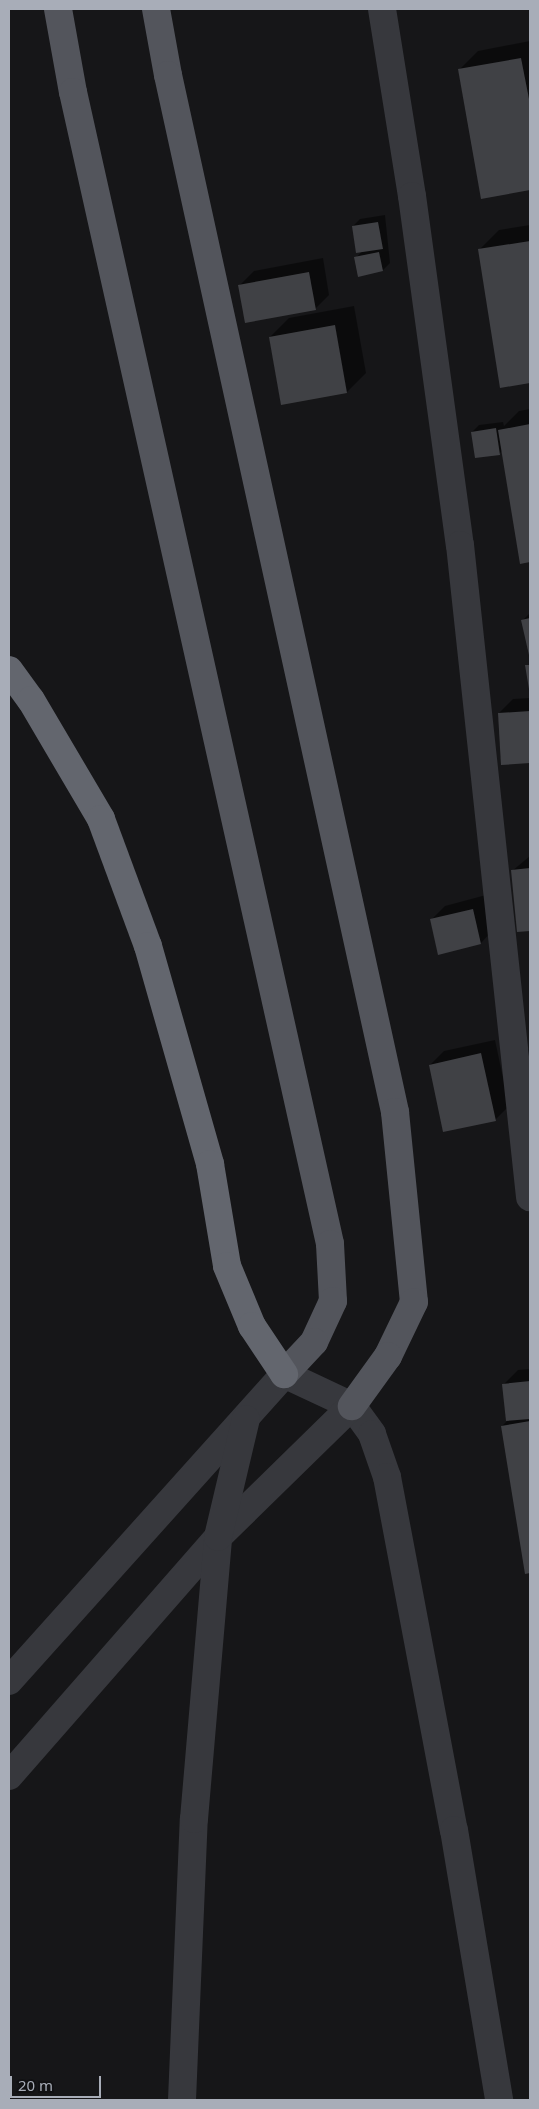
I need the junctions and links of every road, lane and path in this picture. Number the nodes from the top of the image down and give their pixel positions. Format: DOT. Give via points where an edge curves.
graph roads {
  1 [pos="58,9"];
  2 [pos="156,9"];
  3 [pos="382,9"];
  4 [pos="9,670"];
  5 [pos="530,1197"];
  6 [pos="284,1374"];
  7 [pos="352,1406"];
  8 [pos="247,1416"];
  9 [pos="218,1537"];
  10 [pos="9,1681"];
  11 [pos="9,1776"];
  12 [pos="182,2100"];
  13 [pos="499,2100"];
  1 -- 6 [label="main road" via="75,102 330,1244 333,1301 314,1342"];
  2 -- 7 [label="main road" via="395,1112 414,1302 388,1356"];
  3 -- 5 [label="street" via="412,196 460,544"];
  4 -- 6 [label="highway" via="31,700 101,818 148,946 207,1154 227,1266 252,1326"];
  6 -- 7 [label="street"];
  6 -- 8 [label="street"];
  7 -- 9 [label="street"];
  7 -- 13 [label="street" via="372,1434 387,1477 454,1830"];
  8 -- 9 [label="street"];
  8 -- 10 [label="street"];
  9 -- 11 [label="street"];
  9 -- 12 [label="street" via="194,1819"];
}
